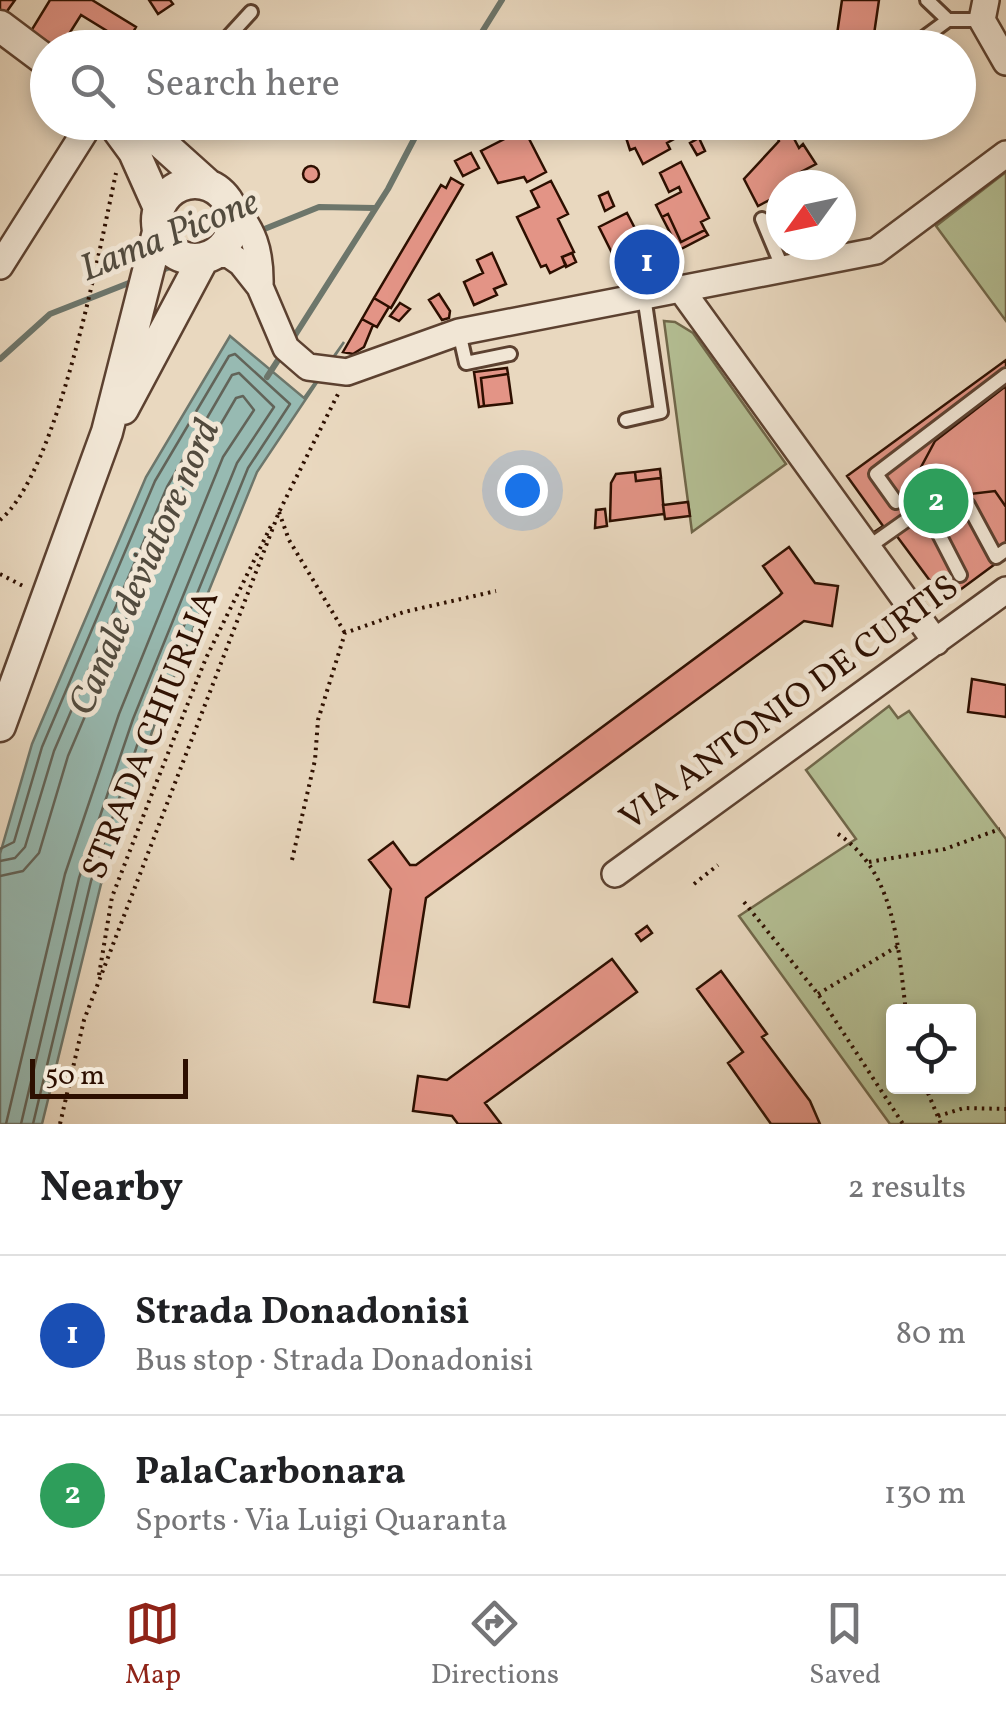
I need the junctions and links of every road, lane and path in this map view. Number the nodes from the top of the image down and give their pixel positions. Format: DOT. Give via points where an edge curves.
graph roads {
  1 [pos="927,0"];
  2 [pos="984,10"];
  3 [pos="251,12"];
  4 [pos="948,20"];
  5 [pos="0,26"];
  6 [pos="234,30"];
  7 [pos="934,30"];
  8 [pos="30,48"];
  9 [pos="1006,62"];
  10 [pos="80,140"];
  11 [pos="130,140"];
  12 [pos="137,140"];
  13 [pos="150,140"];
  14 [pos="1006,154"];
  15 [pos="218,193"];
  16 [pos="762,218"];
  17 [pos="159,220"];
  18 [pos="208,257"];
  19 [pos="0,266"];
  20 [pos="783,268"];
  21 [pos="260,286"];
  22 [pos="680,288"];
  23 [pos="644,295"];
  24 [pos="459,332"];
  25 [pos="510,354"];
  26 [pos="347,372"];
  27 [pos="1006,375"];
  28 [pos="626,420"];
  29 [pos="106,432"];
  30 [pos="896,502"];
  31 [pos="924,508"];
  32 [pos="279,512"];
  33 [pos="0,520"];
  34 [pos="868,548"];
  35 [pos="1006,550"];
  36 [pos="960,576"];
  37 [pos="1006,590"];
  38 [pos="496,592"];
  39 [pos="345,633"];
  40 [pos="936,642"];
  41 [pos="0,726"];
  42 [pos="1000,829"];
  43 [pos="838,834"];
  44 [pos="292,860"];
  45 [pos="869,862"];
  46 [pos="718,866"];
  47 [pos="615,874"];
  48 [pos="694,884"];
  49 [pos="744,902"];
  50 [pos="898,946"];
  51 [pos="98,985"];
  52 [pos="818,994"];
  53 [pos="905,1004"];
  54 [pos="928,1094"];
  55 [pos="1006,1108"];
  56 [pos="938,1116"];
  57 [pos="60,1124"];
  58 [pos="902,1124"];
  59 [pos="941,1124"];
  1 -- 4 [label="lane"];
  2 -- 4 [label="lane"];
  2 -- 9 [label="street"];
  3 -- 6 [label="lane"];
  4 -- 7 [label="lane"];
  5 -- 8 [label="street"];
  10 -- 19 [label="street"];
  11 -- 33 [label="path" via="34,476"];
  12 -- 17 [label="street"];
  13 -- 15 [label="street"];
  14 -- 20 [label="street" via="876,250"];
  15 -- 17 [label="street" via="178,186"];
  15 -- 18 [label="street" via="232,231"];
  15 -- 21 [label="street" via="253,234"];
  16 -- 20 [label="lane"];
  17 -- 18 [label="street" via="176,254"];
  17 -- 29 [label="street"];
  18 -- 21 [label="street" via="228,254"];
  18 -- 29 [label="street"];
  20 -- 22 [label="street"];
  21 -- 26 [label="street" via="286,348 308,367"];
  22 -- 23 [label="street"];
  22 -- 34 [label="street"];
  23 -- 24 [label="street"];
  23 -- 28 [label="lane" via="661,412"];
  24 -- 25 [label="lane" via="466,363"];
  24 -- 26 [label="street"];
  26 -- 32 [label="path, STRADA CHIURLIA"];
  27 -- 30 [label="lane" via="876,474"];
  29 -- 41 [label="street"];
  31 -- 34 [label="lane"];
  31 -- 35 [label="lane" via="968,505 996,557"];
  31 -- 36 [label="lane"];
  32 -- 39 [label="path"];
  32 -- 51 [label="path, STRADA CHIURLIA"];
  32 -- 51 [label="path, STRADA CHIURLIA" via="206,658 112,897"];
  34 -- 40 [label="street"];
  37 -- 40 [label="street, VIA ANTONIO DE CURTIS"];
  38 -- 39 [label="path"];
  39 -- 44 [label="path" via="318,720"];
  40 -- 47 [label="street, VIA ANTONIO DE CURTIS"];
  42 -- 45 [label="path" via="945,850"];
  43 -- 45 [label="path"];
  45 -- 50 [label="path" via="889,903"];
  46 -- 48 [label="path"];
  49 -- 52 [label="path"];
  50 -- 52 [label="path"];
  50 -- 53 [label="path"];
  51 -- 57 [label="path, STRADA CHIURLIA"];
  52 -- 58 [label="path"];
  54 -- 56 [label="path"];
  55 -- 56 [label="path"];
  56 -- 59 [label="path"];
}
